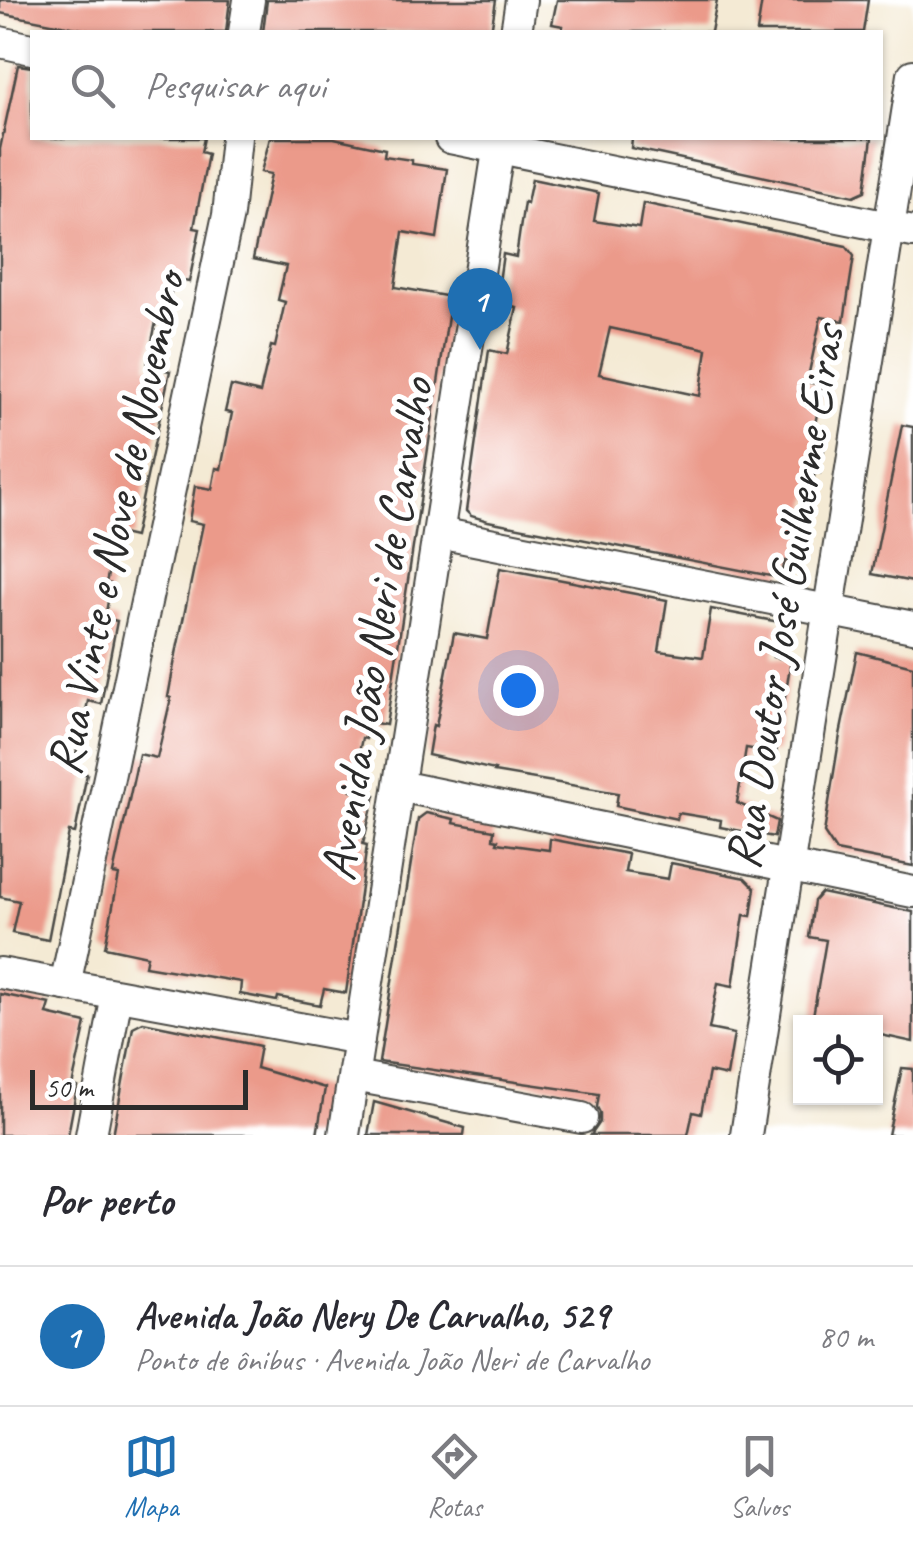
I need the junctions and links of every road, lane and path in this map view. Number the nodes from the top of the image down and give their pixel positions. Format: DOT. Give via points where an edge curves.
graph roads {
  1 [pos="249,0"];
  2 [pos="520,0"];
  3 [pos="244,30"];
  4 [pos="516,30"];
  5 [pos="0,42"];
  6 [pos="30,49"];
  7 [pos="913,75"];
  8 [pos="236,140"];
  9 [pos="470,140"];
  10 [pos="499,143"];
  11 [pos="901,230"];
  12 [pos="439,533"];
  13 [pos="829,610"];
  14 [pos="913,627"];
  15 [pos="399,786"];
  16 [pos="788,865"];
  17 [pos="913,892"];
  18 [pos="0,973"];
  19 [pos="65,985"];
  20 [pos="117,995"];
  21 [pos="359,1039"];
  22 [pos="354,1076"];
  23 [pos="582,1118"];
  24 [pos="91,1135"];
  25 [pos="344,1135"];
  26 [pos="746,1135"];
  1 -- 3 [label="street"];
  2 -- 4 [label="street"];
  5 -- 6 [label="street"];
  7 -- 11 [label="street, Rua Doutor José Guilherme Eiras"];
  8 -- 19 [label="street, Rua Vinte e Nove de Novembro" via="228,216"];
  9 -- 10 [label="street"];
  10 -- 11 [label="street"];
  10 -- 12 [label="street, Avenida João Neri de Carvalho"];
  11 -- 13 [label="street, Rua Doutor José Guilherme Eiras"];
  12 -- 13 [label="street"];
  12 -- 15 [label="street, Avenida João Neri de Carvalho"];
  13 -- 14 [label="street"];
  13 -- 16 [label="street, Rua Doutor José Guilherme Eiras"];
  15 -- 16 [label="street"];
  15 -- 21 [label="street, Avenida João Neri de Carvalho"];
  16 -- 17 [label="street"];
  16 -- 26 [label="street, Rua Doutor José Guilherme Eiras"];
  18 -- 19 [label="street"];
  19 -- 20 [label="street"];
  20 -- 21 [label="street"];
  20 -- 24 [label="street"];
  21 -- 22 [label="street, Avenida João Neri de Carvalho"];
  22 -- 23 [label="street"];
  22 -- 25 [label="street, Avenida João Neri de Carvalho"];
}
